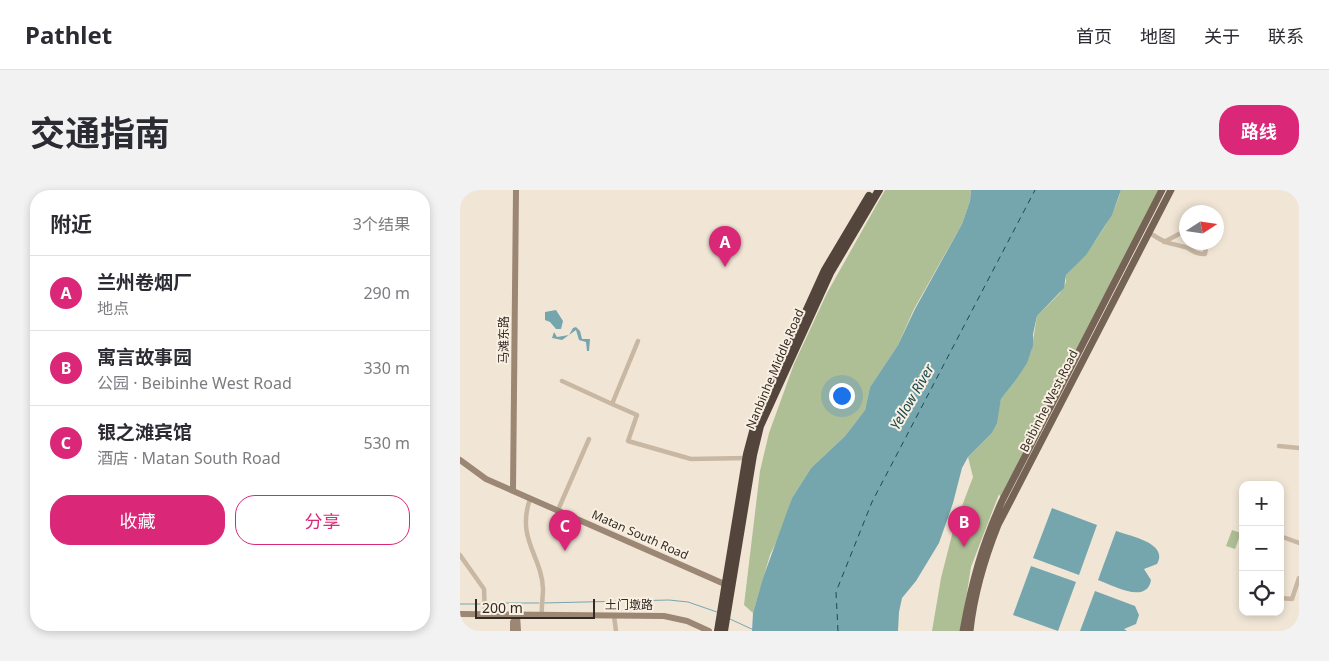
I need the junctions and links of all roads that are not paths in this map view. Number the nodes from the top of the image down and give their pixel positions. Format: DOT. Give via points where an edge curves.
graph roads {
  1 [pos="516,190"];
  2 [pos="873,190"];
  3 [pos="879,190"];
  4 [pos="1162,190"];
  5 [pos="1171,190"];
  6 [pos="1179,234"];
  7 [pos="1153,235"];
  8 [pos="1164,242"];
  9 [pos="1179,245"];
  10 [pos="1192,250"];
  11 [pos="1206,250"];
  12 [pos="638,341"];
  13 [pos="562,381"];
  14 [pos="612,404"];
  15 [pos="589,439"];
  16 [pos="1279,446"];
  17 [pos="1299,448"];
  18 [pos="747,458"];
  19 [pos="460,460"];
  20 [pos="514,491"];
  21 [pos="530,499"];
  22 [pos="558,510"];
  23 [pos="1284,537"];
  24 [pos="1299,543"];
  25 [pos="460,555"];
  26 [pos="1299,578"];
  27 [pos="729,586"];
  28 [pos="1284,598"];
  29 [pos="485,610"];
  30 [pos="460,614"];
  31 [pos="517,615"];
  32 [pos="542,616"];
  33 [pos="614,616"];
  34 [pos="722,627"];
  35 [pos="513,631"];
  36 [pos="518,631"];
  37 [pos="616,631"];
  38 [pos="709,631"];
  39 [pos="963,631"];
  40 [pos="970,631"];
  1 -- 20 [label="main road, 马滩东路"];
  2 -- 18 [label="highway, Nanbinhe Middle Road" via="825,270 755,424"];
  3 -- 27 [label="highway, Nanbinhe Middle Road" via="830,272 760,426"];
  4 -- 39 [label="main road, Beibinhe West Road" via="982,545"];
  5 -- 40 [label="main road, Beibinhe West Road" via="998,525 984,560"];
  6 -- 8 [label="street"];
  7 -- 8 [label="street"];
  8 -- 9 [label="street"];
  10 -- 11 [label="street" via="1199,254 1205,254"];
  12 -- 14 [label="street"];
  13 -- 14 [label="street"];
  14 -- 18 [label="street" via="638,414 628,441 691,458"];
  15 -- 22 [label="street"];
  16 -- 17 [label="street"];
  18 -- 27 [label="highway, Nanbinhe Middle Road"];
  19 -- 20 [label="main road, Matan South Road" via="486,479"];
  20 -- 21 [label="main road, Matan South Road"];
  21 -- 22 [label="main road, Matan South Road"];
  21 -- 32 [label="street" via="526,512 528,544 543,589"];
  22 -- 27 [label="main road, Matan South Road"];
  23 -- 24 [label="street"];
  25 -- 29 [label="street" via="484,589"];
  26 -- 28 [label="street" via="1292,599"];
  27 -- 34 [label="highway, Nanbinhe Middle Road"];
  29 -- 30 [label="main road, 土门墩路"];
  29 -- 31 [label="main road, 土门墩路"];
  31 -- 32 [label="main road, 土门墩路"];
  31 -- 35 [label="main road"];
  31 -- 36 [label="main road"];
  32 -- 33 [label="main road, 土门墩路"];
  33 -- 37 [label="street"];
  33 -- 38 [label="main road, 土门墩路" via="664,616 687,621"];
}
